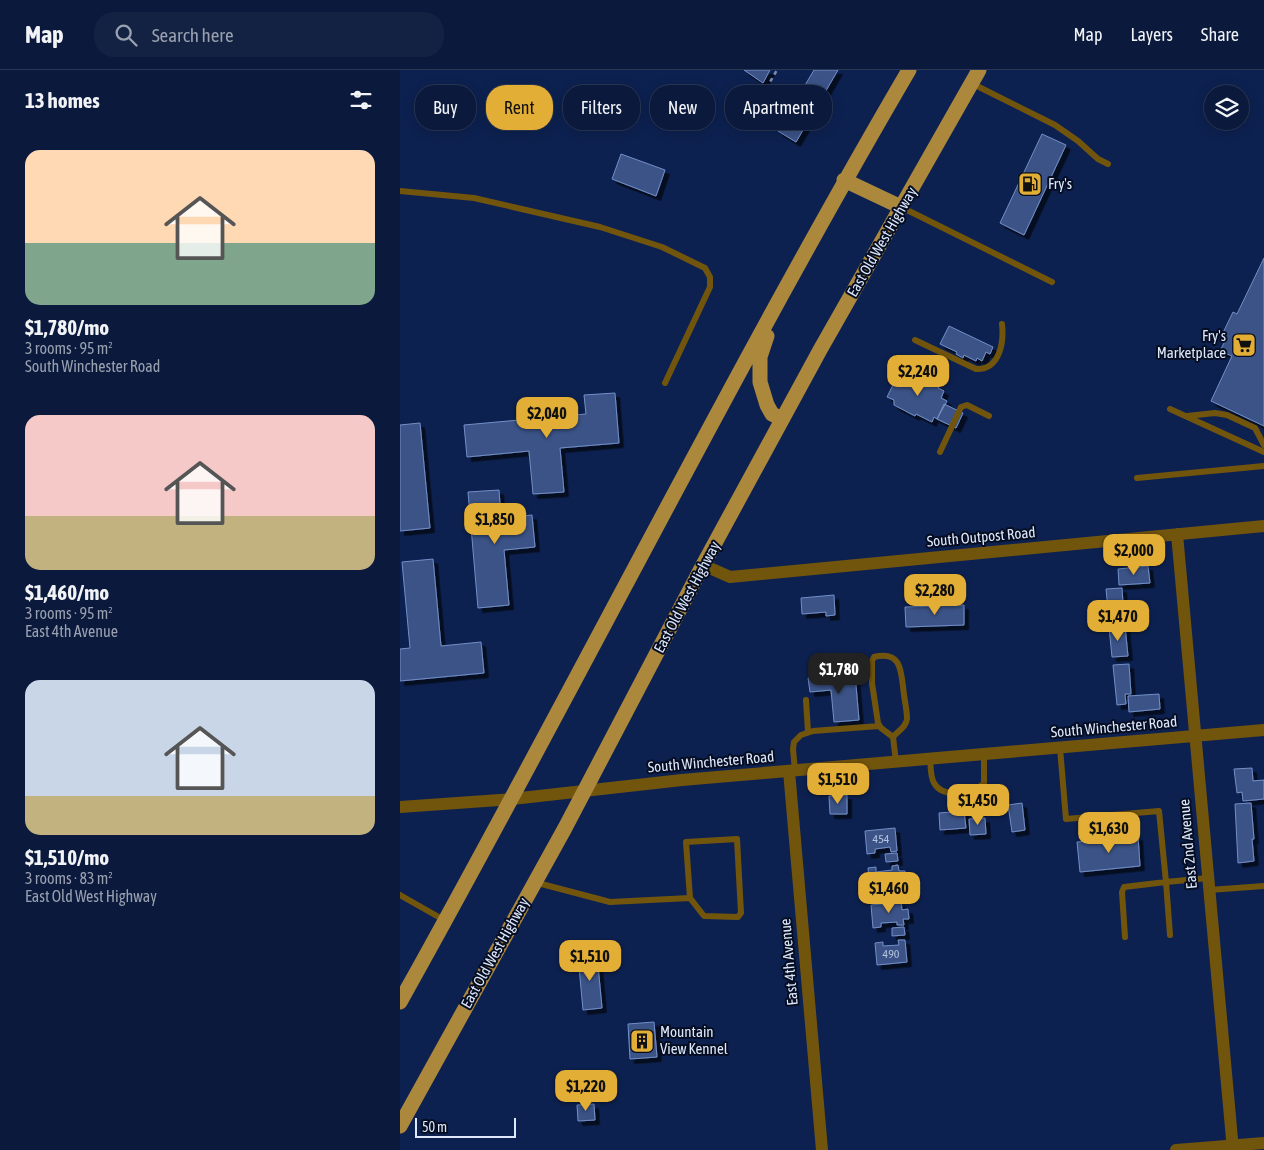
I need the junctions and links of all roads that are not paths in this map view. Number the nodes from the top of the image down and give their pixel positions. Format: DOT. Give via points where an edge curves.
graph roads {
  1 [pos="909,70"];
  2 [pos="979,70"];
  3 [pos="971,83"];
  4 [pos="1108,164"];
  5 [pos="844,180"];
  6 [pos="400,191"];
  7 [pos="902,207"];
  8 [pos="1052,282"];
  9 [pos="778,301"];
  10 [pos="1002,324"];
  11 [pos="915,340"];
  12 [pos="665,382"];
  13 [pos="1170,409"];
  14 [pos="989,416"];
  15 [pos="1186,416"];
  16 [pos="782,419"];
  17 [pos="1264,445"];
  18 [pos="940,452"];
  19 [pos="1264,452"];
  20 [pos="1264,466"];
  21 [pos="1137,478"];
  22 [pos="1264,526"];
  23 [pos="1177,534"];
  24 [pos="703,565"];
  25 [pos="806,700"];
  26 [pos="879,726"];
  27 [pos="1264,730"];
  28 [pos="808,732"];
  29 [pos="1195,736"];
  30 [pos="892,737"];
  31 [pos="1060,748"];
  32 [pos="984,754"];
  33 [pos="930,759"];
  34 [pos="896,762"];
  35 [pos="792,771"];
  36 [pos="584,791"];
  37 [pos="512,799"];
  38 [pos="400,807"];
  39 [pos="534,882"];
  40 [pos="1166,882"];
  41 [pos="1209,884"];
  42 [pos="1264,886"];
  43 [pos="400,896"];
  44 [pos="690,898"];
  45 [pos="446,920"];
  46 [pos="1170,936"];
  47 [pos="1125,937"];
  48 [pos="400,1002"];
  49 [pos="400,1126"];
  50 [pos="1264,1143"];
  51 [pos="1233,1148"];
  52 [pos="822,1150"];
  53 [pos="1176,1150"];
  1 -- 5 [label="main road"];
  2 -- 3 [label="main road, East Old West Highway"];
  3 -- 4 [label="lane" via="1055,124"];
  3 -- 7 [label="main road, East Old West Highway"];
  5 -- 7 [label="main road"];
  5 -- 9 [label="main road"];
  6 -- 12 [label="lane" via="474,198 581,222 662,246 705,268 710,277 710,287"];
  7 -- 8 [label="lane"];
  7 -- 16 [label="main road, East Old West Highway"];
  9 -- 16 [label="main road" via="760,357 760,382 772,414"];
  9 -- 37 [label="main road"];
  10 -- 11 [label="lane" via="1003,343 994,362 983,369 976,369"];
  13 -- 15 [label="lane"];
  14 -- 18 [label="lane" via="967,405 961,407"];
  15 -- 17 [label="lane" via="1227,415 1255,428"];
  15 -- 19 [label="lane"];
  16 -- 24 [label="main road, East Old West Highway"];
  20 -- 21 [label="lane"];
  22 -- 23 [label="street, South Outpost Road"];
  23 -- 24 [label="street, South Outpost Road" via="730,577"];
  23 -- 29 [label="street, East 2nd Avenue"];
  24 -- 36 [label="main road, East Old West Highway"];
  25 -- 28 [label="lane"];
  26 -- 28 [label="lane"];
  26 -- 30 [label="lane"];
  26 -- 30 [label="lane" via="872,661 874,656 888,655 895,658 901,669 907,719"];
  27 -- 29 [label="street, South Winchester Road"];
  28 -- 35 [label="lane" via="794,742"];
  29 -- 31 [label="street, South Winchester Road"];
  29 -- 41 [label="street, East 2nd Avenue"];
  30 -- 34 [label="lane"];
  31 -- 32 [label="street, South Winchester Road"];
  31 -- 40 [label="lane" via="1066,819 1159,811"];
  32 -- 33 [label="street, South Winchester Road"];
  32 -- 33 [label="lane" via="984,783 979,788 958,792 940,790 934,783"];
  33 -- 34 [label="street, South Winchester Road"];
  34 -- 35 [label="street, South Winchester Road"];
  35 -- 36 [label="street, South Winchester Road"];
  35 -- 52 [label="street, East 4th Avenue"];
  36 -- 37 [label="street, South Winchester Road"];
  36 -- 39 [label="main road, East Old West Highway"];
  37 -- 38 [label="street, South Winchester Road"];
  37 -- 45 [label="main road"];
  39 -- 44 [label="lane" via="610,902"];
  39 -- 49 [label="main road, East Old West Highway"];
  40 -- 41 [label="lane"];
  40 -- 46 [label="lane"];
  40 -- 47 [label="lane" via="1124,887"];
  41 -- 42 [label="lane"];
  41 -- 51 [label="street, East 2nd Avenue"];
  43 -- 45 [label="lane"];
  44 -- 44 [label="lane" via="686,842 737,839 741,913 738,917 704,916"];
  45 -- 48 [label="main road"];
  50 -- 51 [label="street"];
  51 -- 53 [label="street"];
}
